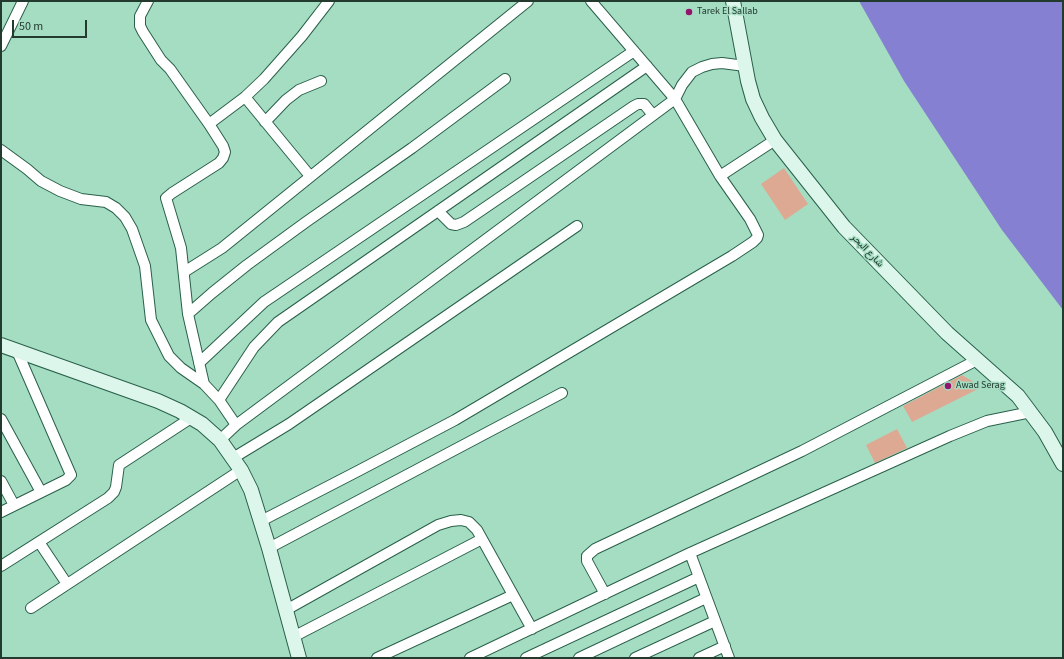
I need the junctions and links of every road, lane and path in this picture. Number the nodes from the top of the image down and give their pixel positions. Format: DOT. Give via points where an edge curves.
graph roads {
  1 [pos="23,1"];
  2 [pos="148,1"];
  3 [pos="528,1"];
  4 [pos="591,1"];
  5 [pos="733,1"];
  6 [pos="327,2"];
  7 [pos="1,46"];
  8 [pos="634,51"];
  9 [pos="647,66"];
  10 [pos="745,66"];
  11 [pos="505,79"];
  12 [pos="321,81"];
  13 [pos="246,97"];
  14 [pos="675,99"];
  15 [pos="653,115"];
  16 [pos="265,122"];
  17 [pos="209,124"];
  18 [pos="775,140"];
  19 [pos="1,150"];
  20 [pos="310,176"];
  21 [pos="720,176"];
  22 [pos="438,211"];
  23 [pos="577,226"];
  24 [pos="184,272"];
  25 [pos="188,314"];
  26 [pos="1,346"];
  27 [pos="17,351"];
  28 [pos="977,360"];
  29 [pos="199,363"];
  30 [pos="204,384"];
  31 [pos="562,393"];
  32 [pos="219,400"];
  33 [pos="1031,412"];
  34 [pos="191,418"];
  35 [pos="1,419"];
  36 [pos="236,425"];
  37 [pos="220,440"];
  38 [pos="233,458"];
  39 [pos="1063,464"];
  40 [pos="241,470"];
  41 [pos="1,481"];
  42 [pos="41,492"];
  43 [pos="14,505"];
  44 [pos="1,512"];
  45 [pos="261,521"];
  46 [pos="482,539"];
  47 [pos="39,542"];
  48 [pos="269,548"];
  49 [pos="690,553"];
  50 [pos="1,566"];
  51 [pos="699,577"];
  52 [pos="67,584"];
  53 [pos="605,594"];
  54 [pos="513,595"];
  55 [pos="706,598"];
  56 [pos="30,608"];
  57 [pos="286,610"];
  58 [pos="715,621"];
  59 [pos="532,629"];
  60 [pos="293,637"];
  61 [pos="725,646"];
  62 [pos="299,658"];
  63 [pos="377,658"];
  64 [pos="470,658"];
  65 [pos="526,658"];
  66 [pos="579,658"];
  67 [pos="636,658"];
  68 [pos="699,658"];
  69 [pos="730,658"];
  1 -- 7 [label="street"];
  2 -- 17 [label="street" via="140,16 140,26 161,60"];
  3 -- 20 [label="street"];
  4 -- 8 [label="street"];
  5 -- 10 [label="street, شارع البحر"];
  6 -- 13 [label="street" via="302,36"];
  8 -- 9 [label="street"];
  8 -- 29 [label="street" via="264,302"];
  9 -- 14 [label="street"];
  9 -- 22 [label="street"];
  10 -- 14 [label="street" via="722,63 702,67 692,72"];
  10 -- 18 [label="street, شارع البحر" via="753,99"];
  11 -- 25 [label="street" via="247,265"];
  12 -- 16 [label="street" via="298,90"];
  13 -- 16 [label="street"];
  13 -- 17 [label="street"];
  14 -- 15 [label="street"];
  14 -- 21 [label="street"];
  15 -- 22 [label="street" via="644,104 634,106 464,222 451,224"];
  15 -- 36 [label="street"];
  16 -- 20 [label="street"];
  17 -- 24 [label="street" via="223,146 224,158 219,164 166,198 181,248"];
  18 -- 21 [label="street"];
  18 -- 28 [label="street, شارع البحر" via="844,227 947,333"];
  19 -- 30 [label="street" via="41,181 81,198 106,202 125,217 145,266 151,320 156,331 169,356"];
  20 -- 24 [label="street" via="222,248"];
  21 -- 45 [label="street" via="755,228 758,235 753,242 455,420"];
  22 -- 32 [label="street" via="278,322 254,347"];
  23 -- 38 [label="street" via="289,424"];
  24 -- 25 [label="street"];
  25 -- 29 [label="street"];
  26 -- 27 [label="street"];
  27 -- 34 [label="street" via="158,401"];
  27 -- 42 [label="street" via="70,471 70,477 66,480"];
  28 -- 33 [label="street, شارع البحر" via="1018,396"];
  28 -- 53 [label="street" via="802,452 595,549 587,556 587,561"];
  29 -- 30 [label="street"];
  30 -- 32 [label="street"];
  31 -- 48 [label="street"];
  32 -- 36 [label="street"];
  33 -- 39 [label="street, شارع البحر"];
  33 -- 49 [label="street" via="980,424"];
  34 -- 37 [label="street"];
  34 -- 47 [label="street" via="119,465 116,487 108,498"];
  35 -- 42 [label="street"];
  36 -- 37 [label="street"];
  37 -- 38 [label="street"];
  38 -- 40 [label="street"];
  40 -- 45 [label="street"];
  40 -- 52 [label="street"];
  41 -- 43 [label="street"];
  42 -- 43 [label="street"];
  43 -- 44 [label="street"];
  45 -- 48 [label="street"];
  46 -- 54 [label="street"];
  46 -- 57 [label="street" via="469,522 451,521"];
  46 -- 60 [label="street"];
  47 -- 50 [label="street"];
  47 -- 52 [label="street"];
  48 -- 57 [label="street"];
  49 -- 51 [label="street"];
  49 -- 53 [label="street"];
  51 -- 55 [label="street"];
  51 -- 65 [label="street"];
  52 -- 56 [label="street"];
  53 -- 59 [label="street"];
  54 -- 59 [label="street"];
  54 -- 63 [label="street"];
  55 -- 58 [label="street"];
  55 -- 66 [label="street"];
  57 -- 60 [label="street"];
  58 -- 61 [label="street"];
  58 -- 67 [label="street"];
  59 -- 64 [label="street"];
  60 -- 62 [label="street"];
  61 -- 68 [label="street"];
  61 -- 69 [label="street"];
}
